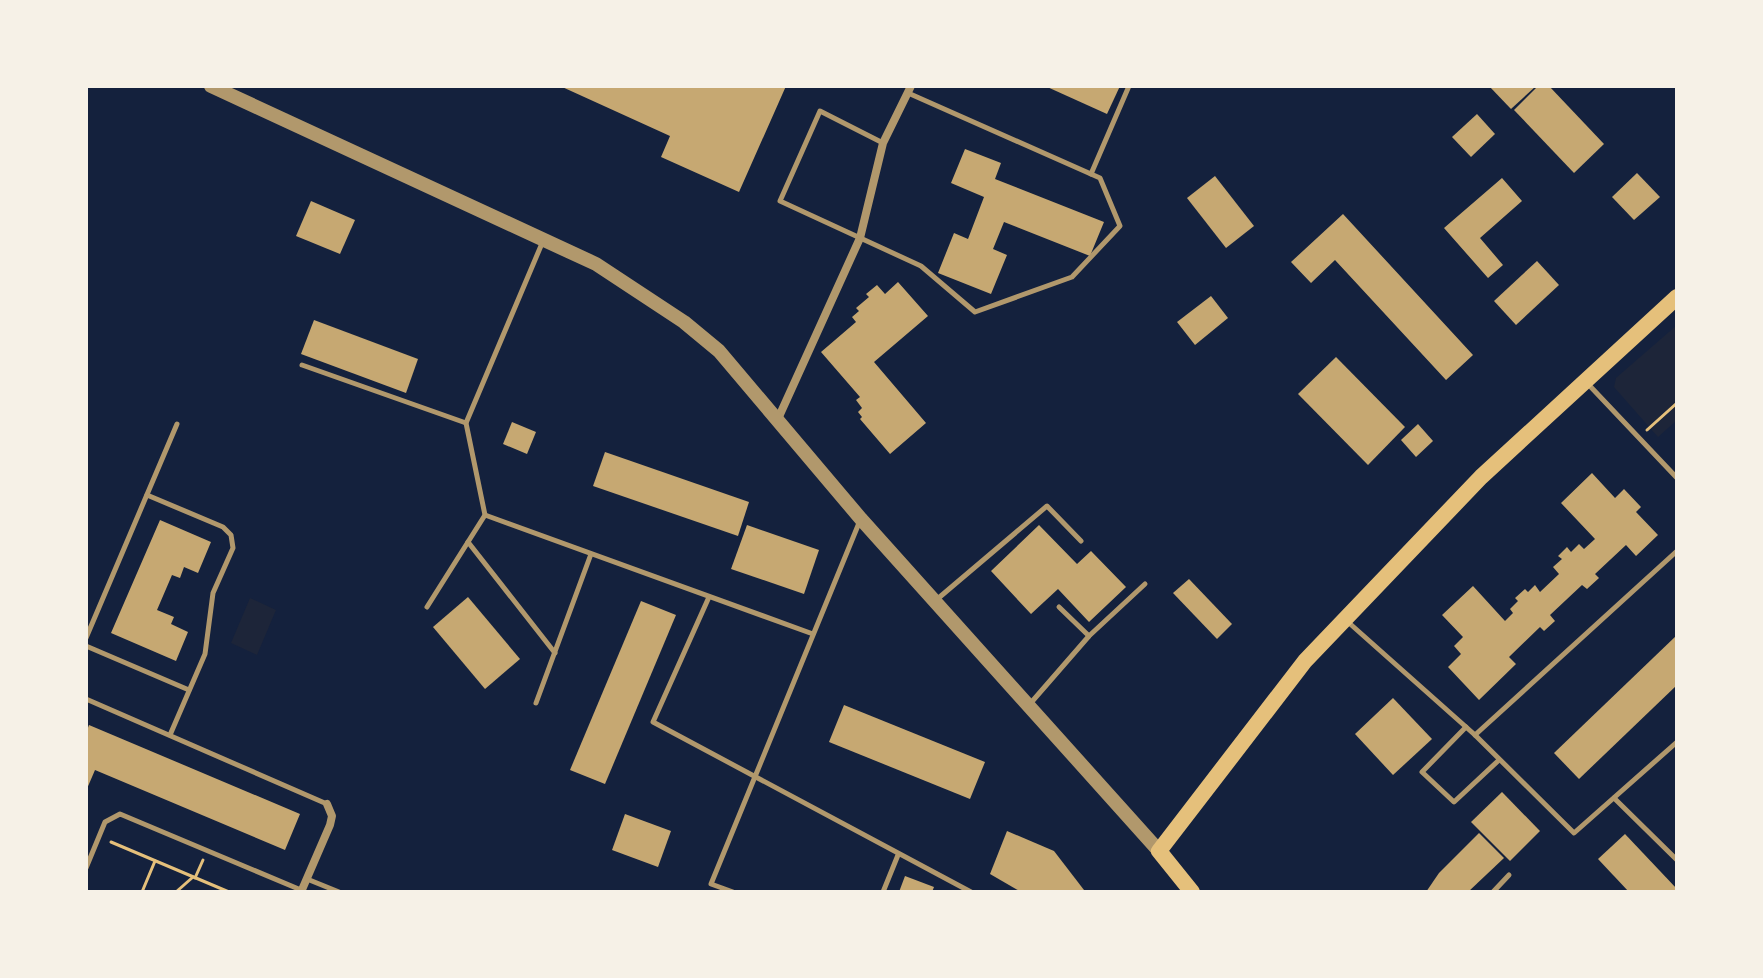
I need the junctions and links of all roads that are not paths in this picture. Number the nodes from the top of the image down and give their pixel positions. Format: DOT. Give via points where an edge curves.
graph roads {
  1 [pos="211,86"];
  2 [pos="1129,86"];
  3 [pos="910,90"];
  4 [pos="883,143"];
  5 [pos="1091,174"];
  6 [pos="860,238"];
  7 [pos="543,240"];
  8 [pos="1677,297"];
  9 [pos="302,365"];
  10 [pos="1585,381"];
  11 [pos="777,421"];
  12 [pos="466,423"];
  13 [pos="177,424"];
  14 [pos="1677,478"];
  15 [pos="147,495"];
  16 [pos="485,515"];
  17 [pos="861,519"];
  18 [pos="1081,541"];
  19 [pos="468,542"];
  20 [pos="1677,551"];
  21 [pos="591,554"];
  22 [pos="1145,584"];
  23 [pos="709,597"];
  24 [pos="934,601"];
  25 [pos="427,607"];
  26 [pos="1059,607"];
  27 [pos="1345,619"];
  28 [pos="813,634"];
  29 [pos="1089,636"];
  30 [pos="86,638"];
  31 [pos="86,646"];
  32 [pos="555,653"];
  33 [pos="189,690"];
  34 [pos="86,699"];
  35 [pos="536,703"];
  36 [pos="1028,706"];
  37 [pos="1466,727"];
  38 [pos="170,735"];
  39 [pos="1475,735"];
  40 [pos="1677,742"];
  41 [pos="1499,760"];
  42 [pos="755,776"];
  43 [pos="1614,798"];
  44 [pos="327,804"];
  45 [pos="1159,851"];
  46 [pos="898,855"];
  47 [pos="1677,860"];
  48 [pos="86,868"];
  49 [pos="1509,875"];
  50 [pos="307,879"];
  51 [pos="302,891"];
  52 [pos="339,892"];
  53 [pos="733,892"];
  54 [pos="883,892"];
  55 [pos="971,892"];
  56 [pos="1192,892"];
  57 [pos="1493,892"];
  1 -- 7 [label="street"];
  2 -- 5 [label="lane"];
  3 -- 4 [label="street"];
  3 -- 5 [label="lane"];
  4 -- 6 [label="street"];
  4 -- 6 [label="lane" via="820,111 780,201"];
  5 -- 6 [label="lane" via="1100,178 1120,226 1072,277 975,312 921,266"];
  6 -- 11 [label="street"];
  7 -- 11 [label="street" via="596,264 684,322 719,351"];
  7 -- 12 [label="lane"];
  8 -- 10 [label="main road"];
  9 -- 12 [label="lane"];
  10 -- 14 [label="lane"];
  10 -- 27 [label="main road" via="1481,477"];
  11 -- 17 [label="street"];
  12 -- 16 [label="lane"];
  13 -- 15 [label="lane"];
  15 -- 30 [label="lane"];
  15 -- 33 [label="lane" via="223,527 233,541 213,593 205,654"];
  16 -- 19 [label="lane"];
  16 -- 21 [label="lane"];
  17 -- 24 [label="street"];
  17 -- 28 [label="lane"];
  18 -- 24 [label="lane" via="1047,506"];
  19 -- 25 [label="lane"];
  19 -- 32 [label="lane"];
  20 -- 39 [label="lane"];
  21 -- 23 [label="lane"];
  21 -- 32 [label="lane"];
  22 -- 29 [label="lane"];
  23 -- 28 [label="lane"];
  23 -- 42 [label="lane" via="653,722"];
  24 -- 36 [label="street"];
  26 -- 29 [label="lane"];
  27 -- 37 [label="lane"];
  27 -- 45 [label="main road" via="1305,661"];
  28 -- 42 [label="lane"];
  29 -- 36 [label="lane"];
  31 -- 33 [label="lane"];
  32 -- 35 [label="lane"];
  33 -- 38 [label="lane"];
  34 -- 38 [label="lane"];
  36 -- 45 [label="street"];
  37 -- 39 [label="lane"];
  37 -- 41 [label="lane" via="1422,772 1454,802"];
  38 -- 44 [label="lane"];
  39 -- 41 [label="lane"];
  40 -- 43 [label="lane"];
  41 -- 43 [label="lane" via="1574,833"];
  42 -- 46 [label="lane"];
  42 -- 53 [label="lane" via="711,884"];
  43 -- 47 [label="lane"];
  44 -- 50 [label="street" via="330,825"];
  45 -- 56 [label="main road"];
  46 -- 54 [label="lane"];
  46 -- 55 [label="lane"];
  48 -- 51 [label="lane" via="105,822 120,814"];
  49 -- 57 [label="lane"];
  50 -- 51 [label="street"];
  50 -- 52 [label="lane"];
}
